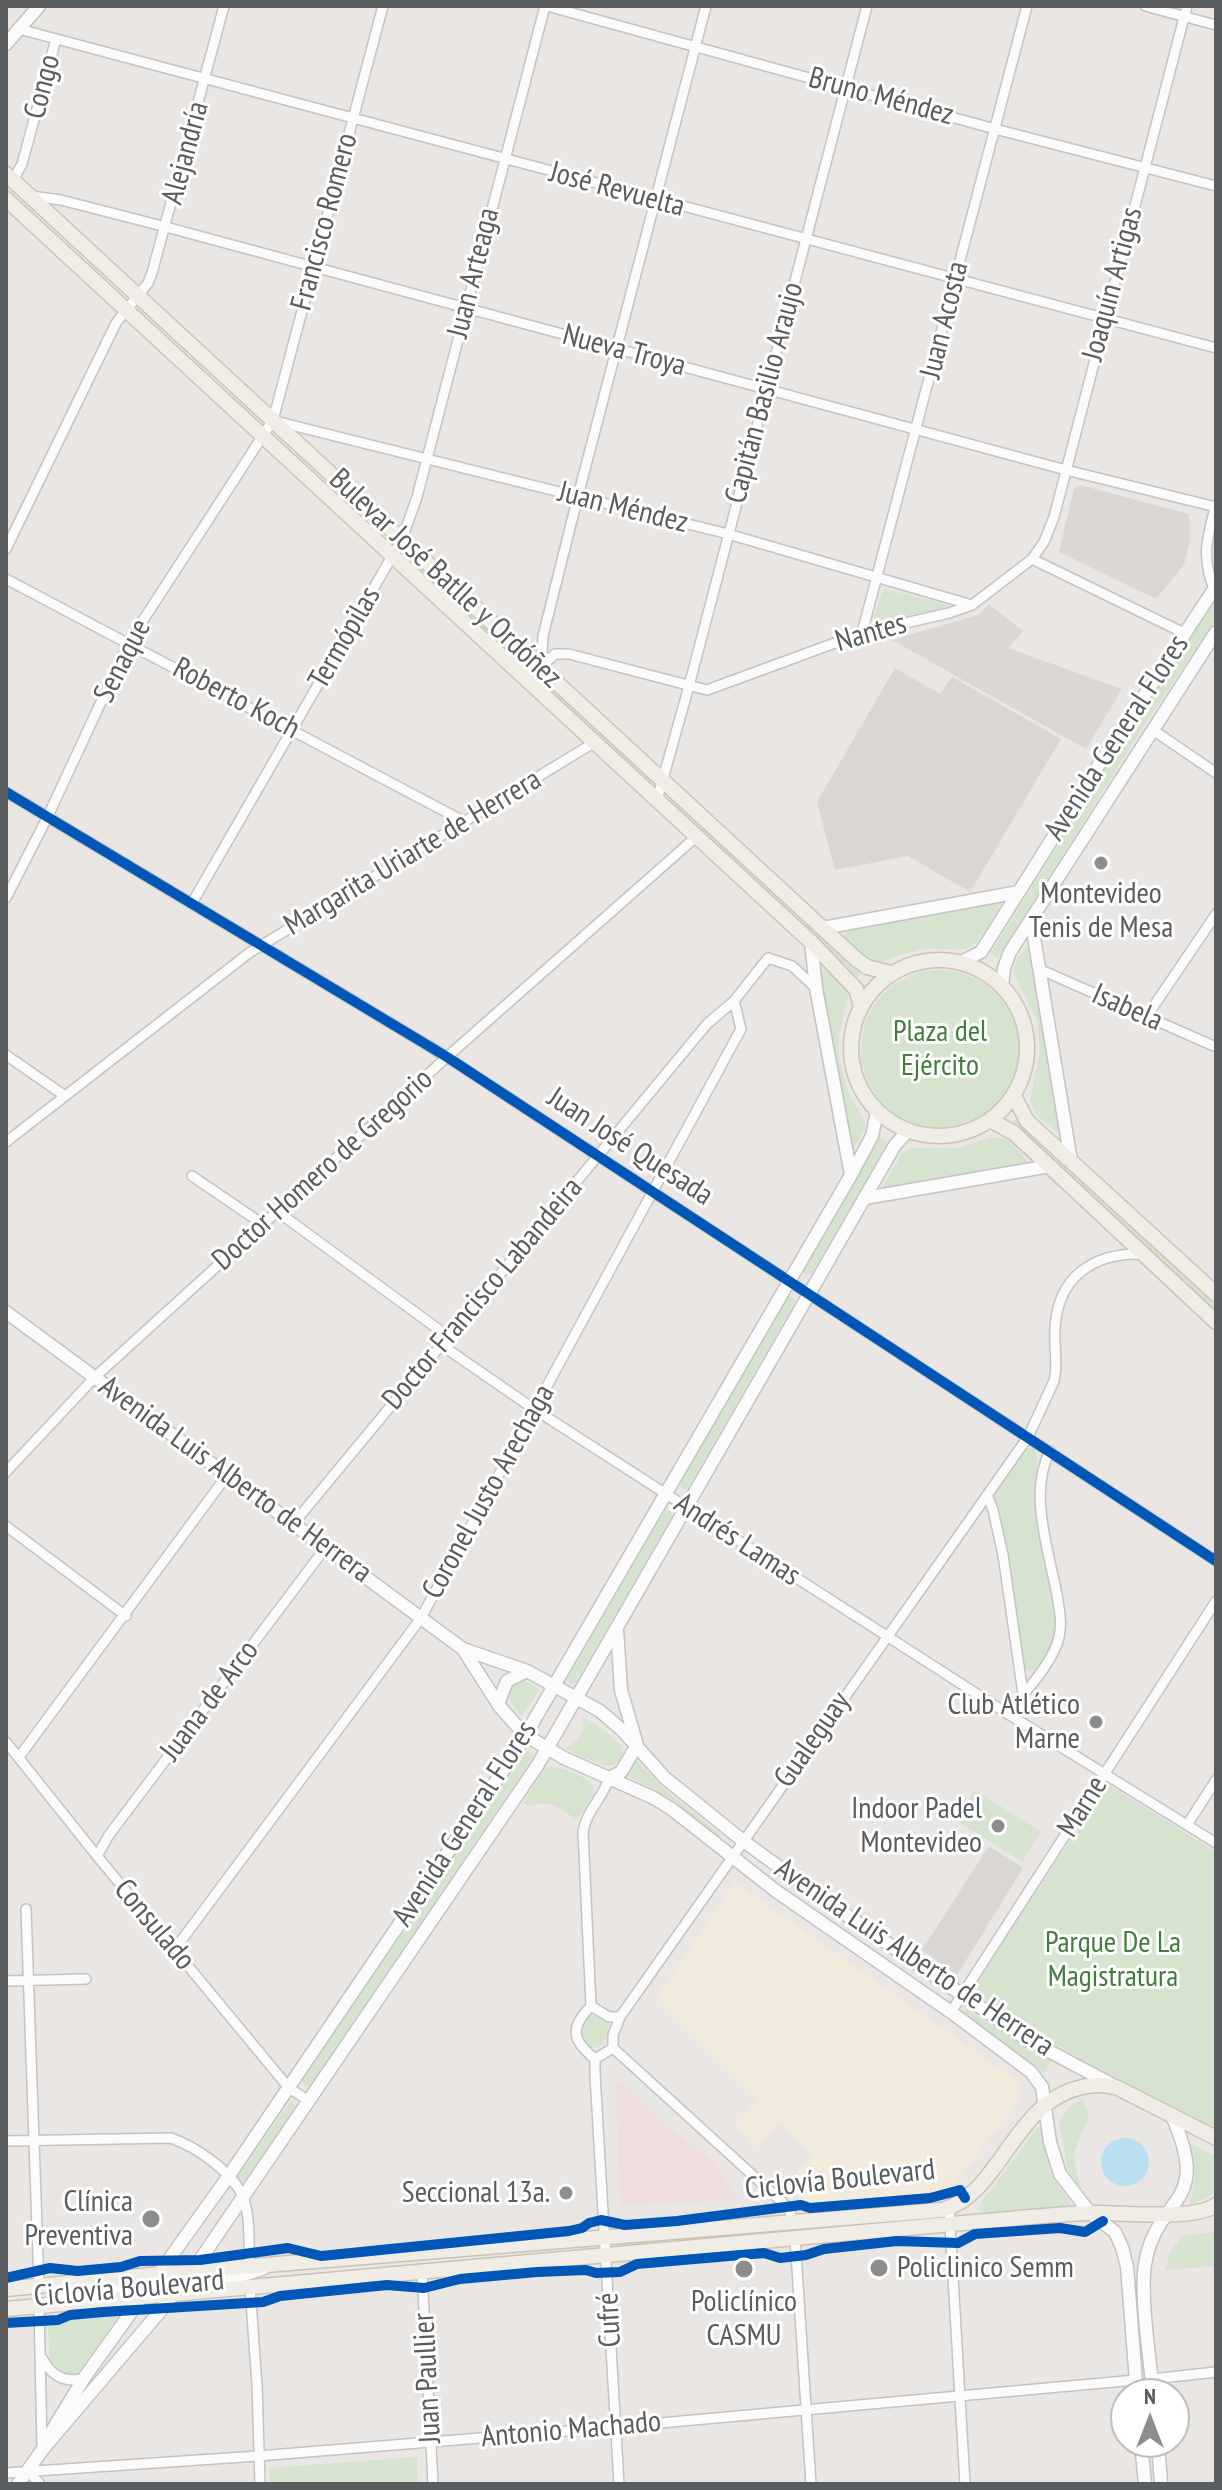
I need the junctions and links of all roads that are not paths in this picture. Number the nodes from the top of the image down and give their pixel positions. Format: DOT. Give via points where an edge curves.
graph roads {
  1 [pos="39,6"];
  2 [pos="224,6"];
  3 [pos="383,6"];
  4 [pos="546,6"];
  5 [pos="706,6"];
  6 [pos="867,6"];
  7 [pos="1027,6"];
  8 [pos="1145,6"];
  9 [pos="1186,11"];
  10 [pos="1216,25"];
  11 [pos="19,29"];
  12 [pos="56,39"];
  13 [pos="6,44"];
  14 [pos="695,47"];
  15 [pos="206,78"];
  16 [pos="846,87"];
  17 [pos="352,119"];
  18 [pos="995,129"];
  19 [pos="503,160"];
  20 [pos="1144,168"];
  21 [pos="10,177"];
  22 [pos="1216,186"];
  23 [pos="31,196"];
  24 [pos="6,199"];
  25 [pos="655,200"];
  26 [pos="166,227"];
  27 [pos="807,238"];
  28 [pos="313,268"];
  29 [pos="955,279"];
  30 [pos="138,295"];
  31 [pos="465,309"];
  32 [pos="127,310"];
  33 [pos="1104,317"];
  34 [pos="1216,348"];
  35 [pos="616,349"];
  36 [pos="767,388"];
  37 [pos="273,420"];
  38 [pos="917,430"];
  39 [pos="264,437"];
  40 [pos="427,459"];
  41 [pos="1066,470"];
  42 [pos="578,496"];
  43 [pos="1216,506"];
  44 [pos="728,534"];
  45 [pos="402,539"];
  46 [pos="6,549"];
  47 [pos="393,556"];
  48 [pos="1032,559"];
  49 [pos="879,577"];
  50 [pos="6,579"];
  51 [pos="1215,587"];
  52 [pos="972,605"];
  53 [pos="1216,632"];
  54 [pos="862,633"];
  55 [pos="1184,633"];
  56 [pos="129,642"];
  57 [pos="541,667"];
  58 [pos="689,686"];
  59 [pos="291,729"];
  60 [pos="1153,730"];
  61 [pos="595,742"];
  62 [pos="1216,773"];
  63 [pos="662,780"];
  64 [pos="6,792"];
  65 [pos="657,800"];
  66 [pos="47,818"];
  67 [pos="465,822"];
  68 [pos="696,837"];
  69 [pos="1019,892"];
  70 [pos="6,898"];
  71 [pos="192,903"];
  72 [pos="1216,914"];
  73 [pos="1031,919"];
  74 [pos="823,928"];
  75 [pos="811,942"];
  76 [pos="261,945"];
  77 [pos="961,962"];
  78 [pos="1039,969"];
  79 [pos="891,973"];
  80 [pos="1002,986"];
  81 [pos="816,988"];
  82 [pos="734,1001"];
  83 [pos="861,1006"];
  84 [pos="1147,1016"];
  85 [pos="1216,1047"];
  86 [pos="6,1055"];
  87 [pos="447,1057"];
  88 [pos="65,1096"];
  89 [pos="1014,1096"];
  90 [pos="877,1112"];
  91 [pos="990,1120"];
  92 [pos="908,1131"];
  93 [pos="6,1142"];
  94 [pos="598,1155"];
  95 [pos="1071,1161"];
  96 [pos="1050,1166"];
  97 [pos="851,1175"];
  98 [pos="192,1176"];
  99 [pos="654,1190"];
  100 [pos="865,1198"];
  101 [pos="278,1212"];
  102 [pos="264,1225"];
  103 [pos="1144,1254"];
  104 [pos="788,1281"];
  105 [pos="1216,1294"];
  106 [pos="809,1295"];
  107 [pos="6,1312"];
  108 [pos="1216,1322"];
  109 [pos="444,1341"];
  110 [pos="95,1377"];
  111 [pos="534,1409"];
  112 [pos="1028,1437"];
  113 [pos="1050,1451"];
  114 [pos="6,1472"];
  115 [pos="228,1474"];
  116 [pos="665,1494"];
  117 [pos="987,1495"];
  118 [pos="685,1507"];
  119 [pos="294,1523"];
  120 [pos="6,1526"];
  121 [pos="326,1547"];
  122 [pos="1216,1561"];
  123 [pos="1216,1601"];
  124 [pos="126,1616"];
  125 [pos="421,1618"];
  126 [pos="617,1626"];
  127 [pos="886,1636"];
  128 [pos="463,1649"];
  129 [pos="527,1671"];
  130 [pos="554,1686"];
  131 [pos="1023,1694"];
  132 [pos="576,1698"];
  133 [pos="498,1704"];
  134 [pos="1008,1714"];
  135 [pos="525,1735"];
  136 [pos="6,1742"];
  137 [pos="637,1745"];
  138 [pos="547,1748"];
  139 [pos="19,1757"];
  140 [pos="1104,1773"];
  141 [pos="609,1778"];
  142 [pos="1216,1780"];
  143 [pos="1187,1825"];
  144 [pos="742,1840"];
  145 [pos="1216,1843"];
  146 [pos="97,1856"];
  147 [pos="731,1857"];
  148 [pos="26,1909"];
  149 [pos="175,1949"];
  150 [pos="86,1979"];
  151 [pos="28,1980"];
  152 [pos="6,1981"];
  153 [pos="962,1996"];
  154 [pos="591,2006"];
  155 [pos="951,2012"];
  156 [pos="620,2017"];
  157 [pos="613,2048"];
  158 [pos="595,2059"];
  159 [pos="289,2088"];
  160 [pos="1118,2088"];
  161 [pos="309,2101"];
  162 [pos="1045,2105"];
  163 [pos="1172,2116"];
  164 [pos="1216,2138"];
  165 [pos="6,2141"];
  166 [pos="33,2141"];
  167 [pos="228,2177"];
  168 [pos="243,2197"];
  169 [pos="949,2208"];
  170 [pos="1214,2208"];
  171 [pos="1090,2213"];
  172 [pos="1169,2214"];
  173 [pos="950,2224"];
  174 [pos="794,2230"];
  175 [pos="606,2246"];
  176 [pos="270,2264"];
  177 [pos="250,2266"];
  178 [pos="192,2271"];
  179 [pos="422,2271"];
  180 [pos="158,2274"];
  181 [pos="39,2286"];
  182 [pos="250,2287"];
  183 [pos="6,2289"];
  184 [pos="177,2289"];
  185 [pos="145,2292"];
  186 [pos="39,2306"];
  187 [pos="6,2309"];
  188 [pos="40,2355"];
  189 [pos="1216,2372"];
  190 [pos="84,2378"];
  191 [pos="1136,2378"];
  192 [pos="1152,2378"];
  193 [pos="1161,2378"];
  194 [pos="1110,2383"];
  195 [pos="960,2397"];
  196 [pos="806,2410"];
  197 [pos="616,2427"];
  198 [pos="431,2442"];
  199 [pos="43,2449"];
  200 [pos="258,2456"];
  201 [pos="1143,2458"];
  202 [pos="1159,2458"];
  203 [pos="27,2470"];
  204 [pos="6,2473"];
  205 [pos="18,2484"];
  206 [pos="40,2484"];
  207 [pos="260,2484"];
  208 [pos="433,2484"];
  209 [pos="619,2484"];
  210 [pos="811,2484"];
  211 [pos="965,2484"];
  212 [pos="1145,2484"];
  213 [pos="1161,2484"];
  1 -- 11 [label="main road"];
  2 -- 15 [label="street, Alejandría"];
  3 -- 17 [label="street, Francisco Romero"];
  4 -- 14 [label="street, Bruno Méndez"];
  4 -- 19 [label="street, Juan Arteaga"];
  5 -- 14 [label="street"];
  6 -- 16 [label="street, Capitán Basilio Araujo"];
  7 -- 18 [label="street, Juan Acosta"];
  8 -- 9 [label="street"];
  9 -- 10 [label="street"];
  9 -- 20 [label="street, Joaquín Artigas"];
  11 -- 12 [label="street, José Revuelta"];
  11 -- 13 [label="main road"];
  12 -- 15 [label="street, José Revuelta"];
  12 -- 21 [label="street, Congo" via="22,164"];
  14 -- 16 [label="street, Bruno Méndez"];
  14 -- 25 [label="street"];
  15 -- 17 [label="street, José Revuelta"];
  15 -- 26 [label="street, Alejandría"];
  16 -- 18 [label="street, Bruno Méndez"];
  16 -- 27 [label="street, Capitán Basilio Araujo"];
  17 -- 19 [label="street, José Revuelta"];
  17 -- 28 [label="street, Francisco Romero"];
  18 -- 20 [label="street, Bruno Méndez"];
  18 -- 29 [label="street, Juan Acosta"];
  19 -- 25 [label="street, José Revuelta"];
  19 -- 31 [label="street, Juan Arteaga"];
  20 -- 22 [label="street, Bruno Méndez"];
  20 -- 33 [label="street, Joaquín Artigas"];
  21 -- 23 [label="main road, Bulevar José Batlle y Ordóñez"];
  23 -- 26 [label="street, Nueva Troya"];
  23 -- 30 [label="main road, Bulevar José Batlle y Ordóñez"];
  24 -- 32 [label="main road, Bulevar José Batlle y Ordóñez"];
  25 -- 27 [label="street, José Revuelta"];
  25 -- 35 [label="street"];
  26 -- 28 [label="street, Nueva Troya"];
  26 -- 30 [label="street, Alejandría" via="152,273"];
  27 -- 29 [label="street, José Revuelta"];
  27 -- 36 [label="street, Capitán Basilio Araujo"];
  28 -- 31 [label="street, Nueva Troya"];
  28 -- 37 [label="street, Francisco Romero"];
  29 -- 33 [label="street, José Revuelta"];
  29 -- 38 [label="street, Juan Acosta"];
  30 -- 32 [label="street, Alejandría"];
  30 -- 37 [label="main road, Bulevar José Batlle y Ordóñez"];
  31 -- 35 [label="street, Nueva Troya"];
  31 -- 40 [label="street, Juan Arteaga"];
  32 -- 39 [label="main road, Bulevar José Batlle y Ordóñez"];
  32 -- 46 [label="street, Alejandría"];
  33 -- 34 [label="street, José Revuelta"];
  33 -- 41 [label="street, Joaquín Artigas"];
  35 -- 36 [label="street, Nueva Troya"];
  35 -- 42 [label="street"];
  36 -- 38 [label="street, Nueva Troya"];
  36 -- 44 [label="street, Capitán Basilio Araujo"];
  37 -- 39 [label="street, Francisco Romero"];
  37 -- 40 [label="street, Juan Méndez"];
  37 -- 45 [label="main road, Bulevar José Batlle y Ordóñez"];
  38 -- 41 [label="street, Nueva Troya"];
  38 -- 49 [label="street, Juan Acosta"];
  39 -- 47 [label="main road, Bulevar José Batlle y Ordóñez"];
  39 -- 56 [label="street, Senaque"];
  40 -- 42 [label="street, Juan Méndez"];
  40 -- 45 [label="street, Juan Arteaga"];
  41 -- 43 [label="street, Nueva Troya"];
  41 -- 48 [label="street, Joaquín Artigas" via="1049,530"];
  42 -- 44 [label="street, Juan Méndez"];
  42 -- 57 [label="street" via="543,636"];
  43 -- 51 [label="street" via="1205,547"];
  44 -- 49 [label="street, Juan Méndez"];
  44 -- 58 [label="street, Capitán Basilio Araujo"];
  45 -- 47 [label="street, Termópilas"];
  45 -- 57 [label="main road, Bulevar José Batlle y Ordóñez"];
  47 -- 59 [label="street, Termópilas"];
  47 -- 61 [label="main road, Bulevar José Batlle y Ordóñez"];
  48 -- 52 [label="street, Nantes"];
  48 -- 55 [label="street"];
  49 -- 52 [label="street, Juan Méndez"];
  49 -- 54 [label="street, Juan Acosta"];
  50 -- 56 [label="street, Roberto Koch"];
  51 -- 55 [label="main road, Avenida General Flores"];
  52 -- 54 [label="street, Nantes"];
  53 -- 60 [label="main road, Avenida General Flores"];
  54 -- 58 [label="street, Nantes" via="707,690"];
  55 -- 69 [label="main road, Avenida General Flores"];
  56 -- 59 [label="street, Roberto Koch"];
  56 -- 66 [label="street, Senaque"];
  57 -- 58 [label="street, Nantes" via="555,654 569,654"];
  57 -- 63 [label="main road, Bulevar José Batlle y Ordóñez"];
  58 -- 63 [label="street, Capitán Basilio Araujo"];
  59 -- 67 [label="street, Roberto Koch"];
  59 -- 71 [label="street, Termópilas"];
  60 -- 62 [label="street"];
  60 -- 73 [label="main road, Avenida General Flores"];
  61 -- 65 [label="main road, Bulevar José Batlle y Ordóñez"];
  61 -- 67 [label="street, Margarita Uriarte de Herrera"];
  63 -- 65 [label="street, Capitán Basilio Araujo"];
  63 -- 74 [label="main road, Bulevar José Batlle y Ordóñez"];
  64 -- 66 [label="street, Juan José Quesada"];
  65 -- 68 [label="main road, Bulevar José Batlle y Ordóñez"];
  66 -- 70 [label="street, Senaque"];
  66 -- 71 [label="street, Juan José Quesada"];
  67 -- 76 [label="street, Margarita Uriarte de Herrera"];
  68 -- 75 [label="main road, Bulevar José Batlle y Ordóñez"];
  68 -- 87 [label="street, Doctor Homero de Gregorio"];
  69 -- 74 [label="main road"];
  69 -- 77 [label="main road, Avenida General Flores" via="981,952"];
  71 -- 76 [label="street, Juan José Quesada"];
  72 -- 84 [label="street"];
  73 -- 78 [label="main road"];
  73 -- 80 [label="main road, Avenida General Flores" via="1010,952"];
  74 -- 79 [label="main road, Bulevar José Batlle y Ordóñez" via="867,967"];
  75 -- 81 [label="main road"];
  75 -- 83 [label="main road, Bulevar José Batlle y Ordóñez" via="856,989"];
  76 -- 87 [label="street, Juan José Quesada"];
  76 -- 88 [label="street, Margarita Uriarte de Herrera"];
  77 -- 79 [label="main road" via="925,961"];
  77 -- 80 [label="main road"];
  78 -- 84 [label="street, Isabela"];
  78 -- 95 [label="main road"];
  79 -- 83 [label="main road"];
  80 -- 89 [label="main road" via="1018,1007 1026,1032 1027,1058"];
  81 -- 82 [label="street, Doctor Francisco Labandeira" via="792,966 768,958"];
  81 -- 97 [label="main road"];
  82 -- 94 [label="street, Doctor Francisco Labandeira" via="707,1024"];
  82 -- 99 [label="street, Coronel Justo Arechaga" via="741,1029"];
  83 -- 90 [label="main road" via="852,1030 852,1068"];
  84 -- 85 [label="street, Isabela"];
  86 -- 88 [label="street"];
  87 -- 94 [label="street, Juan José Quesada"];
  87 -- 101 [label="street, Doctor Homero de Gregorio"];
  88 -- 93 [label="street, Margarita Uriarte de Herrera"];
  89 -- 91 [label="main road"];
  89 -- 95 [label="main road" via="1027,1121"];
  90 -- 92 [label="main road"];
  90 -- 97 [label="main road, Avenida General Flores" via="872,1136"];
  91 -- 92 [label="main road" via="968,1132 944,1136"];
  91 -- 96 [label="main road" via="1014,1133"];
  92 -- 100 [label="main road, Avenida General Flores"];
  94 -- 99 [label="street, Juan José Quesada"];
  94 -- 109 [label="street, Doctor Francisco Labandeira"];
  95 -- 105 [label="main road"];
  96 -- 100 [label="main road"];
  96 -- 103 [label="main road"];
  97 -- 104 [label="main road, Avenida General Flores"];
  98 -- 102 [label="street"];
  99 -- 104 [label="street, Juan José Quesada"];
  99 -- 111 [label="street, Coronel Justo Arechaga"];
  100 -- 106 [label="main road, Avenida General Flores"];
  101 -- 102 [label="street, Doctor Homero de Gregorio"];
  101 -- 109 [label="street, Andrés Lamas" via="438,1329"];
  102 -- 110 [label="street, Doctor Homero de Gregorio"];
  103 -- 108 [label="main road"];
  103 -- 112 [label="street, Gualeguay" via="1101,1260 1066,1287 1056,1318 1054,1381"];
  104 -- 106 [label="street, Juan José Quesada"];
  104 -- 116 [label="main road, Avenida General Flores"];
  106 -- 112 [label="street, Juan José Quesada"];
  106 -- 118 [label="main road, Avenida General Flores"];
  107 -- 110 [label="main road, Avenida Luis Alberto de Herrera"];
  109 -- 111 [label="street, Andrés Lamas" via="450,1351"];
  109 -- 119 [label="street, Doctor Francisco Labandeira"];
  110 -- 114 [label="street, Doctor Homero de Gregorio"];
  110 -- 115 [label="main road, Avenida Luis Alberto de Herrera"];
  111 -- 116 [label="street, Andrés Lamas"];
  111 -- 125 [label="street, Coronel Justo Arechaga"];
  112 -- 113 [label="street, Juan José Quesada"];
  112 -- 117 [label="street, Gualeguay"];
  113 -- 122 [label="street, Juan José Quesada"];
  113 -- 131 [label="street" via="1042,1472 1042,1508 1061,1626 1056,1646"];
  115 -- 119 [label="main road, Avenida Luis Alberto de Herrera"];
  115 -- 124 [label="street"];
  116 -- 118 [label="street, Andrés Lamas"];
  116 -- 130 [label="main road, Avenida General Flores"];
  117 -- 127 [label="street, Gualeguay"];
  117 -- 131 [label="street" via="1003,1555"];
  118 -- 126 [label="main road, Avenida General Flores"];
  118 -- 127 [label="street, Andrés Lamas"];
  119 -- 121 [label="main road, Avenida Luis Alberto de Herrera"];
  120 -- 124 [label="street"];
  121 -- 125 [label="main road, Avenida Luis Alberto de Herrera"];
  121 -- 146 [label="street, Juana de Arco"];
  123 -- 140 [label="street, Marne"];
  124 -- 139 [label="street"];
  125 -- 128 [label="main road, Avenida Luis Alberto de Herrera"];
  125 -- 149 [label="street, Coronel Justo Arechaga"];
  126 -- 132 [label="main road, Avenida General Flores"];
  126 -- 137 [label="main road, Avenida Luis Alberto de Herrera" via="621,1690"];
  127 -- 134 [label="street, Andrés Lamas"];
  127 -- 144 [label="street, Gualeguay"];
  128 -- 129 [label="main road, Avenida Luis Alberto de Herrera"];
  128 -- 133 [label="main road, Avenida Luis Alberto de Herrera"];
  129 -- 130 [label="main road, Avenida Luis Alberto de Herrera"];
  129 -- 133 [label="main road" via="507,1681"];
  130 -- 132 [label="main road, Avenida Luis Alberto de Herrera"];
  130 -- 135 [label="main road, Avenida General Flores"];
  131 -- 134 [label="street"];
  132 -- 137 [label="main road, Avenida Luis Alberto de Herrera" via="600,1711"];
  132 -- 138 [label="main road, Avenida General Flores"];
  133 -- 135 [label="main road, Avenida Luis Alberto de Herrera"];
  134 -- 140 [label="street, Andrés Lamas"];
  135 -- 138 [label="main road, Avenida Luis Alberto de Herrera"];
  135 -- 159 [label="main road, Avenida General Flores"];
  136 -- 139 [label="street, Consulado"];
  137 -- 141 [label="main road, Cufré" via="621,1772"];
  137 -- 144 [label="main road, Avenida Luis Alberto de Herrera" via="665,1778"];
  138 -- 141 [label="main road, Avenida Luis Alberto de Herrera"];
  138 -- 161 [label="main road, Avenida General Flores"];
  139 -- 146 [label="street, Consulado"];
  140 -- 143 [label="street, Andrés Lamas"];
  140 -- 153 [label="street, Marne"];
  141 -- 147 [label="main road, Avenida Luis Alberto de Herrera" via="673,1810"];
  141 -- 154 [label="street, Cufré" via="583,1832"];
  142 -- 143 [label="street"];
  143 -- 145 [label="street, Andrés Lamas"];
  144 -- 147 [label="street, Gualeguay"];
  144 -- 153 [label="main road, Avenida Luis Alberto de Herrera"];
  146 -- 149 [label="street, Consulado"];
  147 -- 155 [label="main road, Avenida Luis Alberto de Herrera"];
  147 -- 156 [label="street, Gualeguay"];
  148 -- 151 [label="street"];
  149 -- 159 [label="street, Consulado"];
  150 -- 151 [label="street"];
  151 -- 152 [label="street"];
  151 -- 166 [label="street"];
  153 -- 155 [label="street, Marne"];
  153 -- 160 [label="main road, Avenida Luis Alberto de Herrera" via="1028,2040"];
  154 -- 156 [label="street"];
  154 -- 158 [label="street, Cufré" via="576,2034"];
  155 -- 162 [label="main road, Avenida Luis Alberto de Herrera" via="1031,2072 1042,2087"];
  156 -- 157 [label="street, Gualeguay"];
  157 -- 158 [label="street"];
  157 -- 174 [label="street" via="781,2201"];
  158 -- 175 [label="street, Cufré"];
  159 -- 161 [label="street, Consulado"];
  159 -- 167 [label="main road, Avenida General Flores"];
  160 -- 162 [label="main road" via="1079,2087"];
  160 -- 163 [label="main road, Avenida Luis Alberto de Herrera"];
  161 -- 168 [label="main road, Avenida General Flores"];
  162 -- 169 [label="main road" via="973,2191"];
  162 -- 171 [label="main road" via="1056,2165"];
  163 -- 164 [label="main road, Avenida Luis Alberto de Herrera"];
  163 -- 172 [label="main road" via="1186,2151 1188,2174"];
  165 -- 166 [label="street"];
  166 -- 167 [label="street" via="171,2138"];
  166 -- 181 [label="street"];
  167 -- 168 [label="street"];
  167 -- 180 [label="main road, Avenida General Flores"];
  168 -- 177 [label="street"];
  168 -- 178 [label="main road, Avenida General Flores"];
  169 -- 173 [label="street"];
  169 -- 174 [label="main road"];
  170 -- 172 [label="main road"];
  171 -- 172 [label="main road"];
  171 -- 173 [label="main road"];
  171 -- 191 [label="main road" via="1115,2232 1125,2256"];
  172 -- 192 [label="main road" via="1145,2268"];
  173 -- 174 [label="main road"];
  173 -- 195 [label="street"];
  174 -- 175 [label="main road"];
  174 -- 196 [label="street"];
  175 -- 176 [label="main road"];
  175 -- 179 [label="main road"];
  175 -- 197 [label="street, Cufré"];
  176 -- 177 [label="main road"];
  176 -- 184 [label="main road" via="257,2272"];
  177 -- 178 [label="main road"];
  178 -- 180 [label="main road"];
  178 -- 184 [label="main road, Avenida General Flores"];
  178 -- 185 [label="main road"];
  179 -- 182 [label="main road"];
  179 -- 198 [label="street, Juan Paullier"];
  180 -- 181 [label="main road"];
  180 -- 185 [label="main road, Avenida General Flores"];
  181 -- 183 [label="main road"];
  182 -- 184 [label="main road"];
  182 -- 200 [label="street"];
  184 -- 185 [label="main road"];
  184 -- 199 [label="main road, Avenida General Flores"];
  185 -- 186 [label="main road"];
  185 -- 190 [label="main road, Avenida General Flores"];
  186 -- 187 [label="main road"];
  186 -- 188 [label="street"];
  188 -- 190 [label="street" via="58,2377"];
  188 -- 199 [label="street"];
  189 -- 193 [label="street"];
  190 -- 199 [label="main road, Avenida General Flores"];
  194 -- 195 [label="street, Antonio Machado"];
  195 -- 196 [label="street, Antonio Machado"];
  195 -- 211 [label="street"];
  196 -- 197 [label="street, Antonio Machado"];
  196 -- 210 [label="street"];
  197 -- 198 [label="street, Antonio Machado"];
  197 -- 209 [label="street, Cufré"];
  198 -- 200 [label="street, Antonio Machado"];
  198 -- 208 [label="street, Juan Paullier"];
  199 -- 203 [label="main road, Avenida General Flores"];
  200 -- 203 [label="street, Antonio Machado"];
  200 -- 207 [label="street"];
  201 -- 212 [label="main road"];
  202 -- 213 [label="main road"];
  203 -- 204 [label="street, Antonio Machado"];
  203 -- 205 [label="main road, Avenida General Flores"];
  203 -- 206 [label="street"];
}
